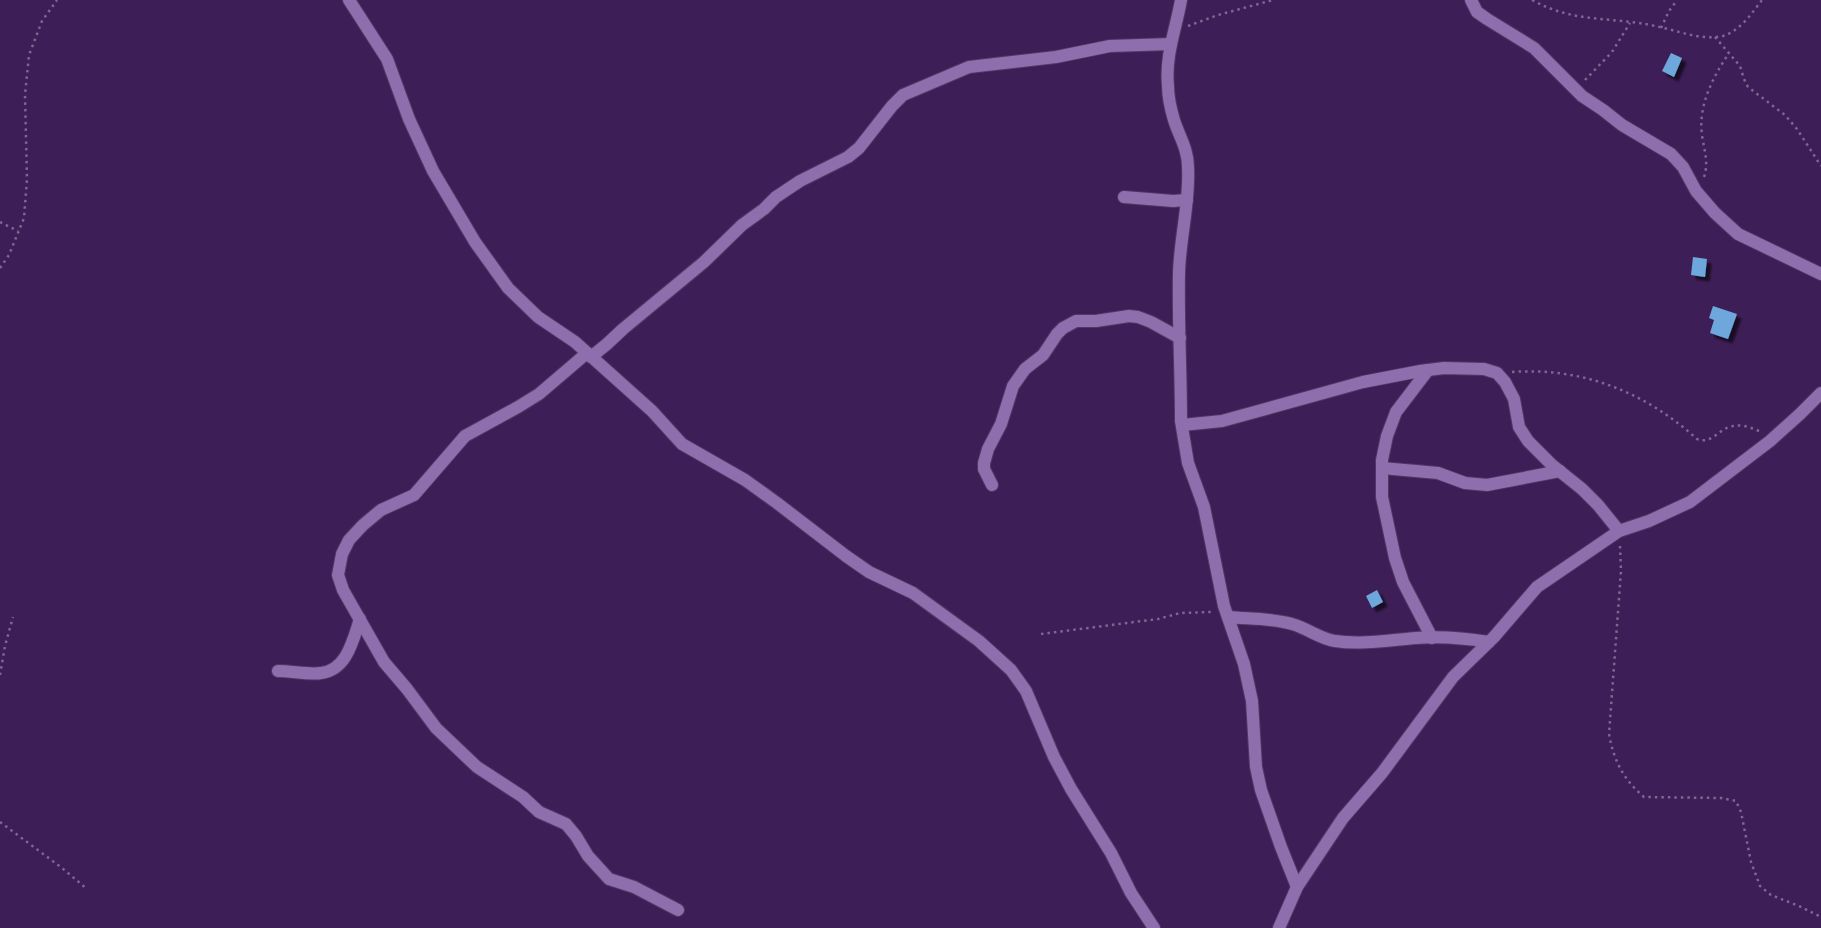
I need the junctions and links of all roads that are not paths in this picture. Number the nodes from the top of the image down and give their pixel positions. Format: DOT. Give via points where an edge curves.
graph roads {
  1 [pos="349,0"];
  2 [pos="1181,0"];
  3 [pos="1471,0"];
  4 [pos="1172,38"];
  5 [pos="1124,196"];
  6 [pos="1187,200"];
  7 [pos="1821,274"];
  8 [pos="1180,338"];
  9 [pos="589,355"];
  10 [pos="1428,370"];
  11 [pos="1821,393"];
  12 [pos="1182,425"];
  13 [pos="1382,468"];
  14 [pos="1560,471"];
  15 [pos="992,485"];
  16 [pos="1619,531"];
  17 [pos="1227,615"];
  18 [pos="360,619"];
  19 [pos="1432,638"];
  20 [pos="1488,642"];
  21 [pos="278,671"];
  22 [pos="1297,887"];
  23 [pos="678,910"];
  24 [pos="1154,928"];
  25 [pos="1279,928"];
  1 -- 9 [label="street" via="386,59 433,171 475,242 508,288 538,317"];
  2 -- 4 [label="street"];
  3 -- 7 [label="street" via="1487,19 1534,48 1575,90 1622,125 1671,154 1683,166 1696,191 1714,213 1738,234"];
  4 -- 6 [label="street" via="1168,86 1174,119 1188,157"];
  4 -- 9 [label="street" via="969,67 903,95 859,148 776,197 608,344"];
  5 -- 6 [label="street"];
  6 -- 8 [label="street" via="1179,270"];
  8 -- 12 [label="street"];
  8 -- 15 [label="street" via="1138,317 1129,316 1076,321 1063,328 1013,386 984,462"];
  9 -- 18 [label="street" via="539,394 465,436 414,494 381,510 349,540 338,575"];
  9 -- 24 [label="street" via="652,411 682,444 744,480 870,572 921,598 979,641 1011,670 1026,691 1071,789"];
  10 -- 12 [label="street" via="1363,382 1222,420"];
  10 -- 13 [label="street" via="1396,412 1387,436"];
  10 -- 14 [label="street" via="1467,368 1497,373 1514,399 1519,426 1528,442"];
  11 -- 16 [label="street" via="1774,437 1690,502"];
  12 -- 17 [label="street" via="1188,463 1204,507"];
  13 -- 14 [label="street" via="1438,473 1466,483 1487,485"];
  13 -- 19 [label="street" via="1382,497 1395,558 1403,582"];
  14 -- 16 [label="street" via="1598,505"];
  16 -- 20 [label="street" via="1537,587"];
  17 -- 19 [label="street" via="1284,622 1335,641"];
  17 -- 22 [label="street" via="1244,664 1252,701 1256,767 1261,790"];
  18 -- 21 [label="street" via="349,651 335,668 322,673"];
  18 -- 23 [label="street" via="384,662 436,728 460,751 523,797 538,812 566,824 609,879 634,887"];
  19 -- 20 [label="street"];
  20 -- 22 [label="street" via="1453,677 1382,773 1343,818"];
  22 -- 25 [label="street"];
}
